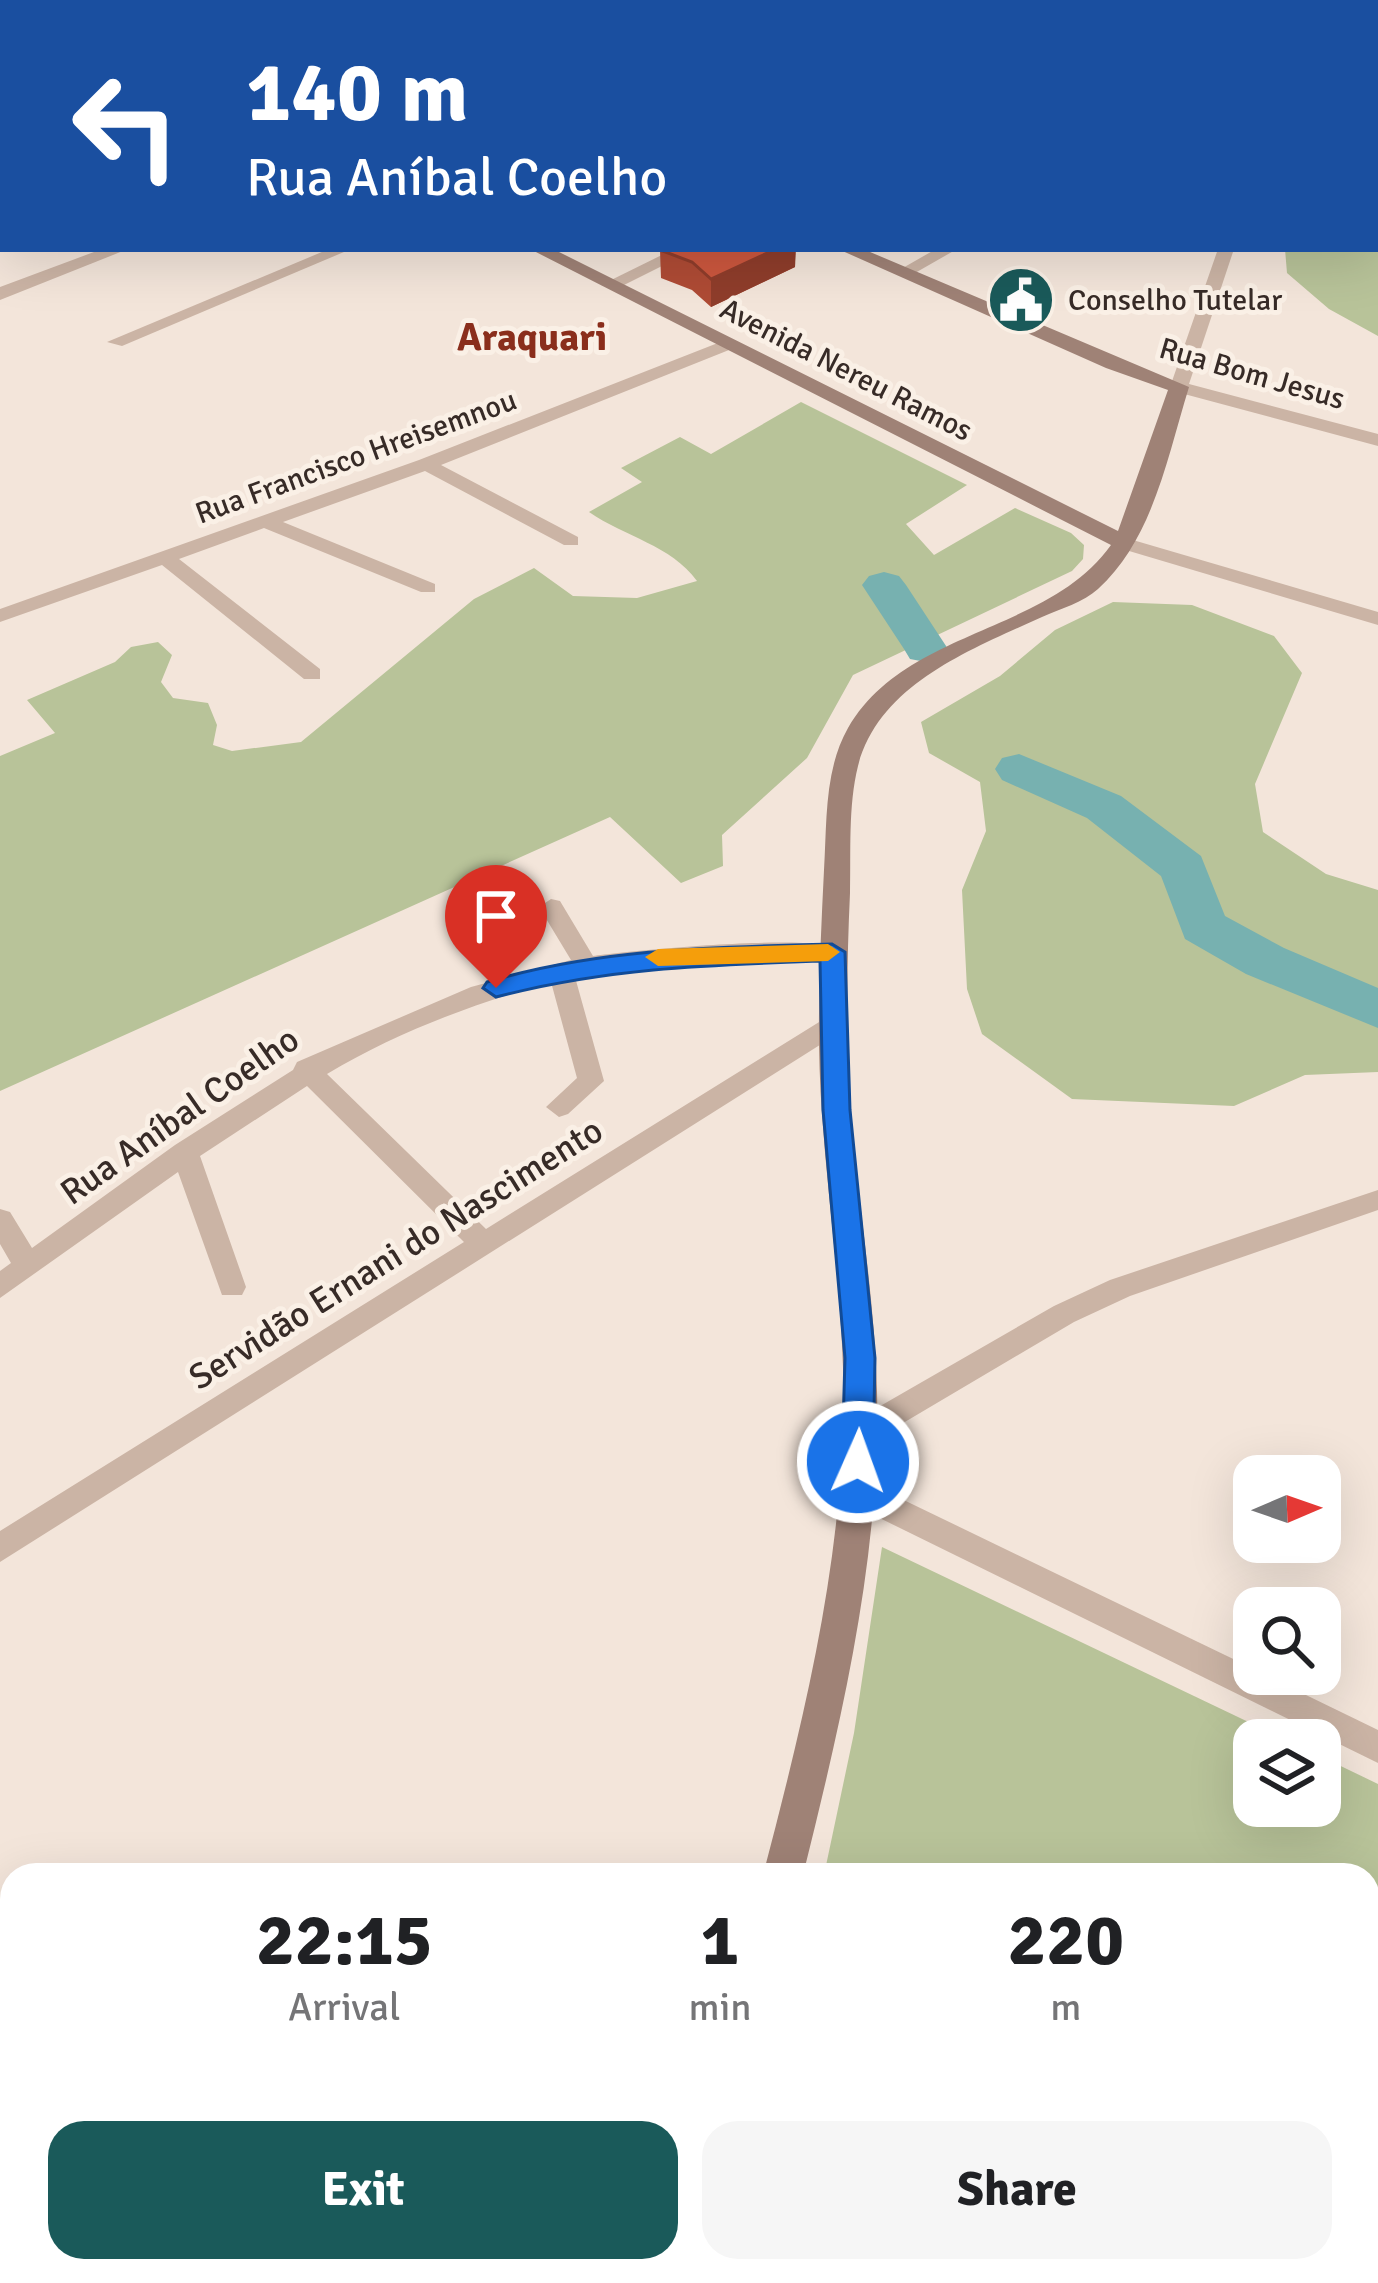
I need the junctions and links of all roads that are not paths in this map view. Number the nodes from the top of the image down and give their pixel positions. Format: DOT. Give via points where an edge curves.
graph roads {
  1 [pos="110,252"];
  2 [pos="336,252"];
  3 [pos="545,252"];
  4 [pos="681,252"];
  5 [pos="854,252"];
  6 [pos="943,252"];
  7 [pos="1225,252"];
  8 [pos="902,273"];
  9 [pos="610,284"];
  10 [pos="0,294"];
  11 [pos="116,342"];
  12 [pos="728,344"];
  13 [pos="1113,364"];
  14 [pos="1179,387"];
  15 [pos="1378,440"];
  16 [pos="1159,449"];
  17 [pos="426,464"];
  18 [pos="266,522"];
  19 [pos="571,541"];
  20 [pos="1126,544"];
  21 [pos="165,558"];
  22 [pos="428,588"];
  23 [pos="0,616"];
  24 [pos="1378,619"];
  25 [pos="312,674"];
  26 [pos="551,907"];
  27 [pos="832,952"];
  28 [pos="574,969"];
  29 [pos="833,1025"];
  30 [pos="306,1070"];
  31 [pos="559,1107"];
  32 [pos="185,1152"];
  33 [pos="1376,1200"];
  34 [pos="0,1220"];
  35 [pos="485,1245"];
  36 [pos="28,1266"];
  37 [pos="0,1286"];
  38 [pos="232,1287"];
  39 [pos="860,1433"];
  40 [pos="856,1491"];
  41 [pos="0,1548"];
  42 [pos="1378,1747"];
  43 [pos="786,1863"];
  1 -- 10 [label="street"];
  2 -- 11 [label="street"];
  3 -- 9 [label="main road, Avenida Nereu Ramos"];
  4 -- 9 [label="street"];
  5 -- 8 [label="main road, Rua Bom Jesus"];
  6 -- 8 [label="street"];
  7 -- 14 [label="street"];
  8 -- 13 [label="main road, Rua Bom Jesus"];
  9 -- 12 [label="main road, Avenida Nereu Ramos"];
  12 -- 17 [label="street, Rua Francisco Hreisemnou"];
  12 -- 20 [label="main road, Avenida Nereu Ramos"];
  13 -- 14 [label="main road, Rua Bom Jesus"];
  13 -- 16 [label="main road" via="1151,404"];
  14 -- 15 [label="street, Rua Bom Jesus"];
  14 -- 16 [label="main road"];
  16 -- 20 [label="main road"];
  17 -- 18 [label="street, Rua Francisco Hreisemnou"];
  17 -- 19 [label="street"];
  18 -- 21 [label="street, Rua Francisco Hreisemnou"];
  18 -- 22 [label="street"];
  20 -- 24 [label="street"];
  20 -- 27 [label="main road" via="1086,588 936,663 865,722 842,782"];
  21 -- 23 [label="street, Rua Francisco Hreisemnou"];
  21 -- 25 [label="street"];
  26 -- 28 [label="street"];
  27 -- 28 [label="street, Rua Aníbal Coelho" via="648,958"];
  27 -- 29 [label="main road"];
  28 -- 30 [label="street, Rua Aníbal Coelho" via="419,1017"];
  28 -- 31 [label="street" via="591,1081"];
  29 -- 35 [label="street, Servidão Ernani do Nascimento"];
  29 -- 39 [label="main road"];
  30 -- 32 [label="street, Rua Aníbal Coelho"];
  30 -- 35 [label="street"];
  32 -- 36 [label="street, Rua Aníbal Coelho"];
  32 -- 38 [label="street"];
  33 -- 39 [label="street" via="1120,1288"];
  34 -- 36 [label="street"];
  35 -- 41 [label="street, Servidão Ernani do Nascimento"];
  36 -- 37 [label="street, Rua Aníbal Coelho"];
  39 -- 40 [label="main road"];
  40 -- 42 [label="street"];
  40 -- 43 [label="main road"];
}
